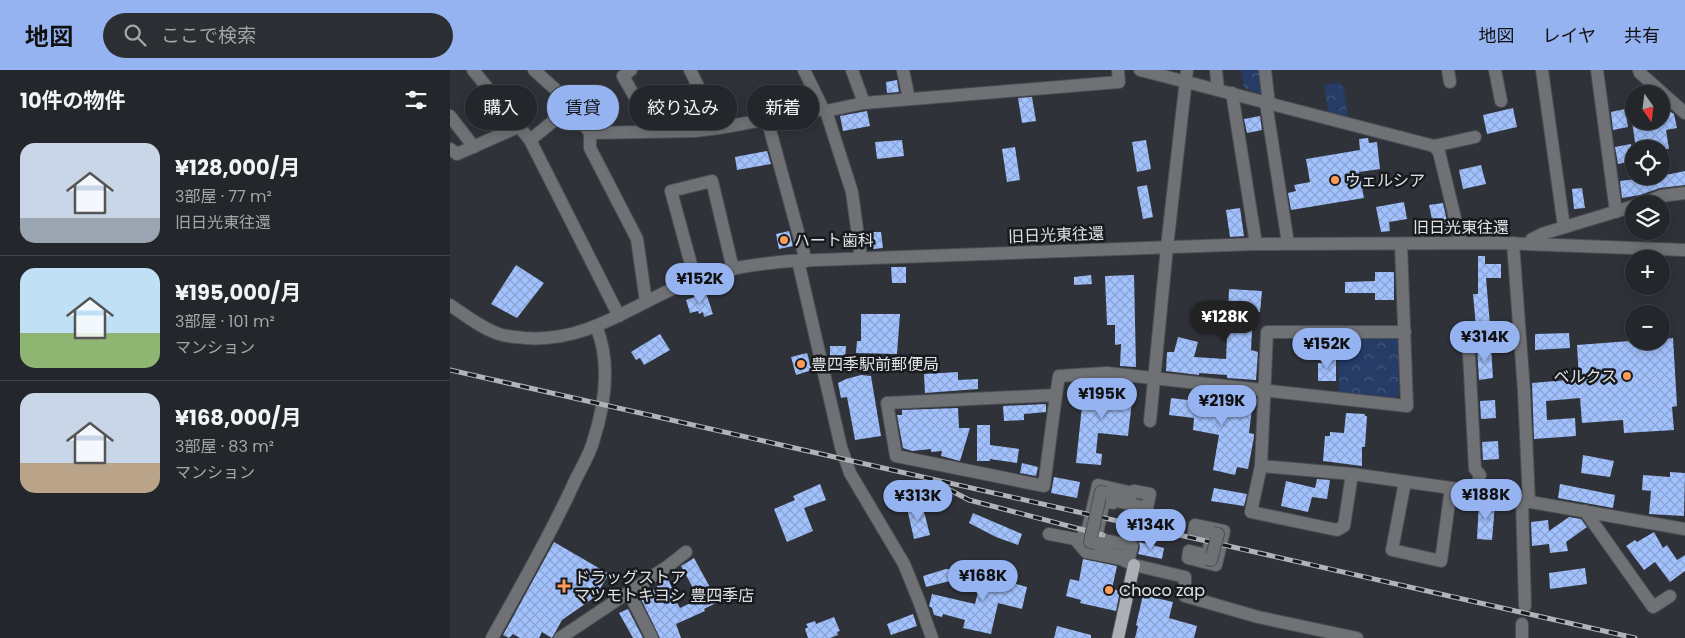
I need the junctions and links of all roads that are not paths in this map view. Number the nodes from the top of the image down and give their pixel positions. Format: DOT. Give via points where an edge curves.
graph roads {
  1 [pos="472,70"];
  2 [pos="534,70"];
  3 [pos="631,70"];
  4 [pos="690,70"];
  5 [pos="804,70"];
  6 [pos="852,70"];
  7 [pos="903,70"];
  8 [pos="1118,70"];
  9 [pos="1140,70"];
  10 [pos="1216,70"];
  11 [pos="1265,70"];
  12 [pos="1495,70"];
  13 [pos="1542,70"];
  14 [pos="1597,70"];
  15 [pos="1639,70"];
  16 [pos="1186,76"];
  17 [pos="484,85"];
  18 [pos="551,85"];
  19 [pos="698,85"];
  20 [pos="1218,90"];
  21 [pos="1232,93"];
  22 [pos="909,99"];
  23 [pos="1502,101"];
  24 [pos="864,103"];
  25 [pos="1267,104"];
  26 [pos="825,110"];
  27 [pos="819,111"];
  28 [pos="1685,113"];
  29 [pos="450,116"];
  30 [pos="547,126"];
  31 [pos="511,130"];
  32 [pos="521,130"];
  33 [pos="588,130"];
  34 [pos="703,130"];
  35 [pos="770,130"];
  36 [pos="654,131"];
  37 [pos="590,133"];
  38 [pos="1475,136"];
  39 [pos="530,140"];
  40 [pos="1434,146"];
  41 [pos="474,147"];
  42 [pos="450,149"];
  43 [pos="1685,193"];
  44 [pos="1670,195"];
  45 [pos="1625,209"];
  46 [pos="1616,212"];
  47 [pos="1564,227"];
  48 [pos="1288,243"];
  49 [pos="1461,243"];
  50 [pos="1513,243"];
  51 [pos="1256,244"];
  52 [pos="1401,244"];
  53 [pos="1532,244"];
  54 [pos="1167,247"];
  55 [pos="1685,250"];
  56 [pos="861,258"];
  57 [pos="802,261"];
  58 [pos="733,269"];
  59 [pos="696,279"];
  60 [pos="646,302"];
  61 [pos="450,305"];
  62 [pos="618,316"];
  63 [pos="596,326"];
  64 [pos="1405,332"];
  65 [pos="1468,335"];
  66 [pos="1153,378"];
  67 [pos="1265,391"];
  68 [pos="1056,394"];
  69 [pos="1150,421"];
  70 [pos="1261,466"];
  71 [pos="1352,474"];
  72 [pos="1405,482"];
  73 [pos="1451,488"];
  74 [pos="1476,492"];
  75 [pos="1106,493"];
  76 [pos="1525,501"];
  77 [pos="1585,511"];
  78 [pos="1195,525"];
  79 [pos="1685,529"];
  80 [pos="1213,533"];
  81 [pos="1048,534"];
  82 [pos="1096,543"];
  83 [pos="1132,546"];
  84 [pos="686,552"];
  85 [pos="1207,559"];
  86 [pos="1134,565"];
  87 [pos="629,593"];
  88 [pos="1670,596"];
  89 [pos="1525,606"];
  90 [pos="1522,624"];
  91 [pos="492,638"];
  92 [pos="560,638"];
  93 [pos="652,638"];
  94 [pos="932,638"];
  95 [pos="1118,638"];
  96 [pos="1357,638"];
  97 [pos="1522,638"];
  1 -- 17 [label="street"];
  2 -- 18 [label="street"];
  3 -- 36 [label="street" via="623,76"];
  4 -- 19 [label="street"];
  5 -- 26 [label="street"];
  6 -- 24 [label="street"];
  7 -- 22 [label="street"];
  8 -- 22 [label="street" via="1119,82"];
  9 -- 16 [label="street"];
  10 -- 20 [label="street"];
  11 -- 25 [label="street"];
  12 -- 23 [label="street"];
  13 -- 47 [label="street"];
  14 -- 46 [label="street"];
  15 -- 28 [label="street"];
  16 -- 20 [label="street"];
  16 -- 54 [label="street"];
  20 -- 21 [label="street"];
  21 -- 25 [label="street"];
  21 -- 51 [label="street"];
  22 -- 24 [label="street"];
  24 -- 26 [label="street"];
  25 -- 40 [label="street"];
  25 -- 48 [label="street"];
  26 -- 27 [label="street"];
  26 -- 56 [label="street" via="852,192"];
  29 -- 41 [label="street"];
  30 -- 39 [label="street"];
  31 -- 41 [label="street"];
  32 -- 39 [label="street"];
  33 -- 37 [label="street"];
  34 -- 36 [label="street"];
  35 -- 57 [label="street"];
  36 -- 37 [label="street"];
  37 -- 60 [label="street" via="590,148 637,239"];
  38 -- 40 [label="street"];
  39 -- 62 [label="street"];
  40 -- 49 [label="street" via="1439,152"];
  41 -- 42 [label="street" via="457,154"];
  43 -- 44 [label="street"];
  45 -- 46 [label="street"];
  46 -- 47 [label="street"];
  47 -- 53 [label="street" via="1532,239"];
  48 -- 51 [label="street, 旧日光東往還"];
  48 -- 52 [label="street, 旧日光東往還"];
  49 -- 50 [label="street, 旧日光東往還"];
  49 -- 52 [label="street, 旧日光東往還"];
  50 -- 53 [label="street, 旧日光東往還"];
  50 -- 76 [label="street" via="1524,391"];
  51 -- 54 [label="street, 旧日光東往還"];
  52 -- 64 [label="street"];
  53 -- 55 [label="street, 旧日光東往還"];
  54 -- 56 [label="street, 旧日光東往還"];
  54 -- 66 [label="street"];
  56 -- 57 [label="street, 旧日光東往還"];
  57 -- 58 [label="street, 旧日光東往還"];
  57 -- 94 [label="street" via="850,473 904,564"];
  58 -- 59 [label="street, 旧日光東往還"];
  58 -- 59 [label="street" via="712,181 671,191"];
  59 -- 60 [label="street, 旧日光東往還"];
  60 -- 62 [label="street, 旧日光東往還"];
  61 -- 63 [label="street, 旧日光東往還" via="488,329 516,337 563,336"];
  62 -- 63 [label="street, 旧日光東往還"];
  63 -- 91 [label="street" via="601,337 605,375 603,405 593,442 553,528"];
  64 -- 67 [label="street" via="1267,332"];
  64 -- 67 [label="street" via="1407,406"];
  65 -- 74 [label="street" via="1475,469 1480,475"];
  66 -- 67 [label="street"];
  66 -- 68 [label="street" via="1107,373 1059,376"];
  66 -- 69 [label="street"];
  67 -- 70 [label="street"];
  68 -- 68 [label="street" via="887,403 896,456 1044,486"];
  70 -- 71 [label="street"];
  70 -- 71 [label="street" via="1251,512 1337,530 1344,526"];
  71 -- 72 [label="street"];
  72 -- 73 [label="street"];
  72 -- 73 [label="street" via="1392,550 1441,561"];
  73 -- 74 [label="street"];
  74 -- 76 [label="street"];
  75 -- 82 [label="street, bridge" via="1101,492 1090,542"];
  76 -- 77 [label="street"];
  76 -- 89 [label="street"];
  77 -- 79 [label="street"];
  77 -- 88 [label="street" via="1653,607"];
  78 -- 78 [label="street" via="1224,532 1216,565 1188,558 1189,552 1207,556 1212,536 1194,532"];
  80 -- 85 [label="street, bridge" via="1218,534 1211,560"];
  81 -- 86 [label="street" via="1075,539 1086,552"];
  83 -- 83 [label="street" via="1129,558 1084,547 1086,540 1082,539 1084,532 1087,533 1098,485 1150,494 1147,508 1104,501 1096,538"];
  84 -- 87 [label="street"];
  86 -- 95 [label="main road"];
  86 -- 96 [label="street" via="1185,577 1185,596"];
  87 -- 92 [label="street"];
  87 -- 93 [label="street"];
  90 -- 97 [label="street"];
}
